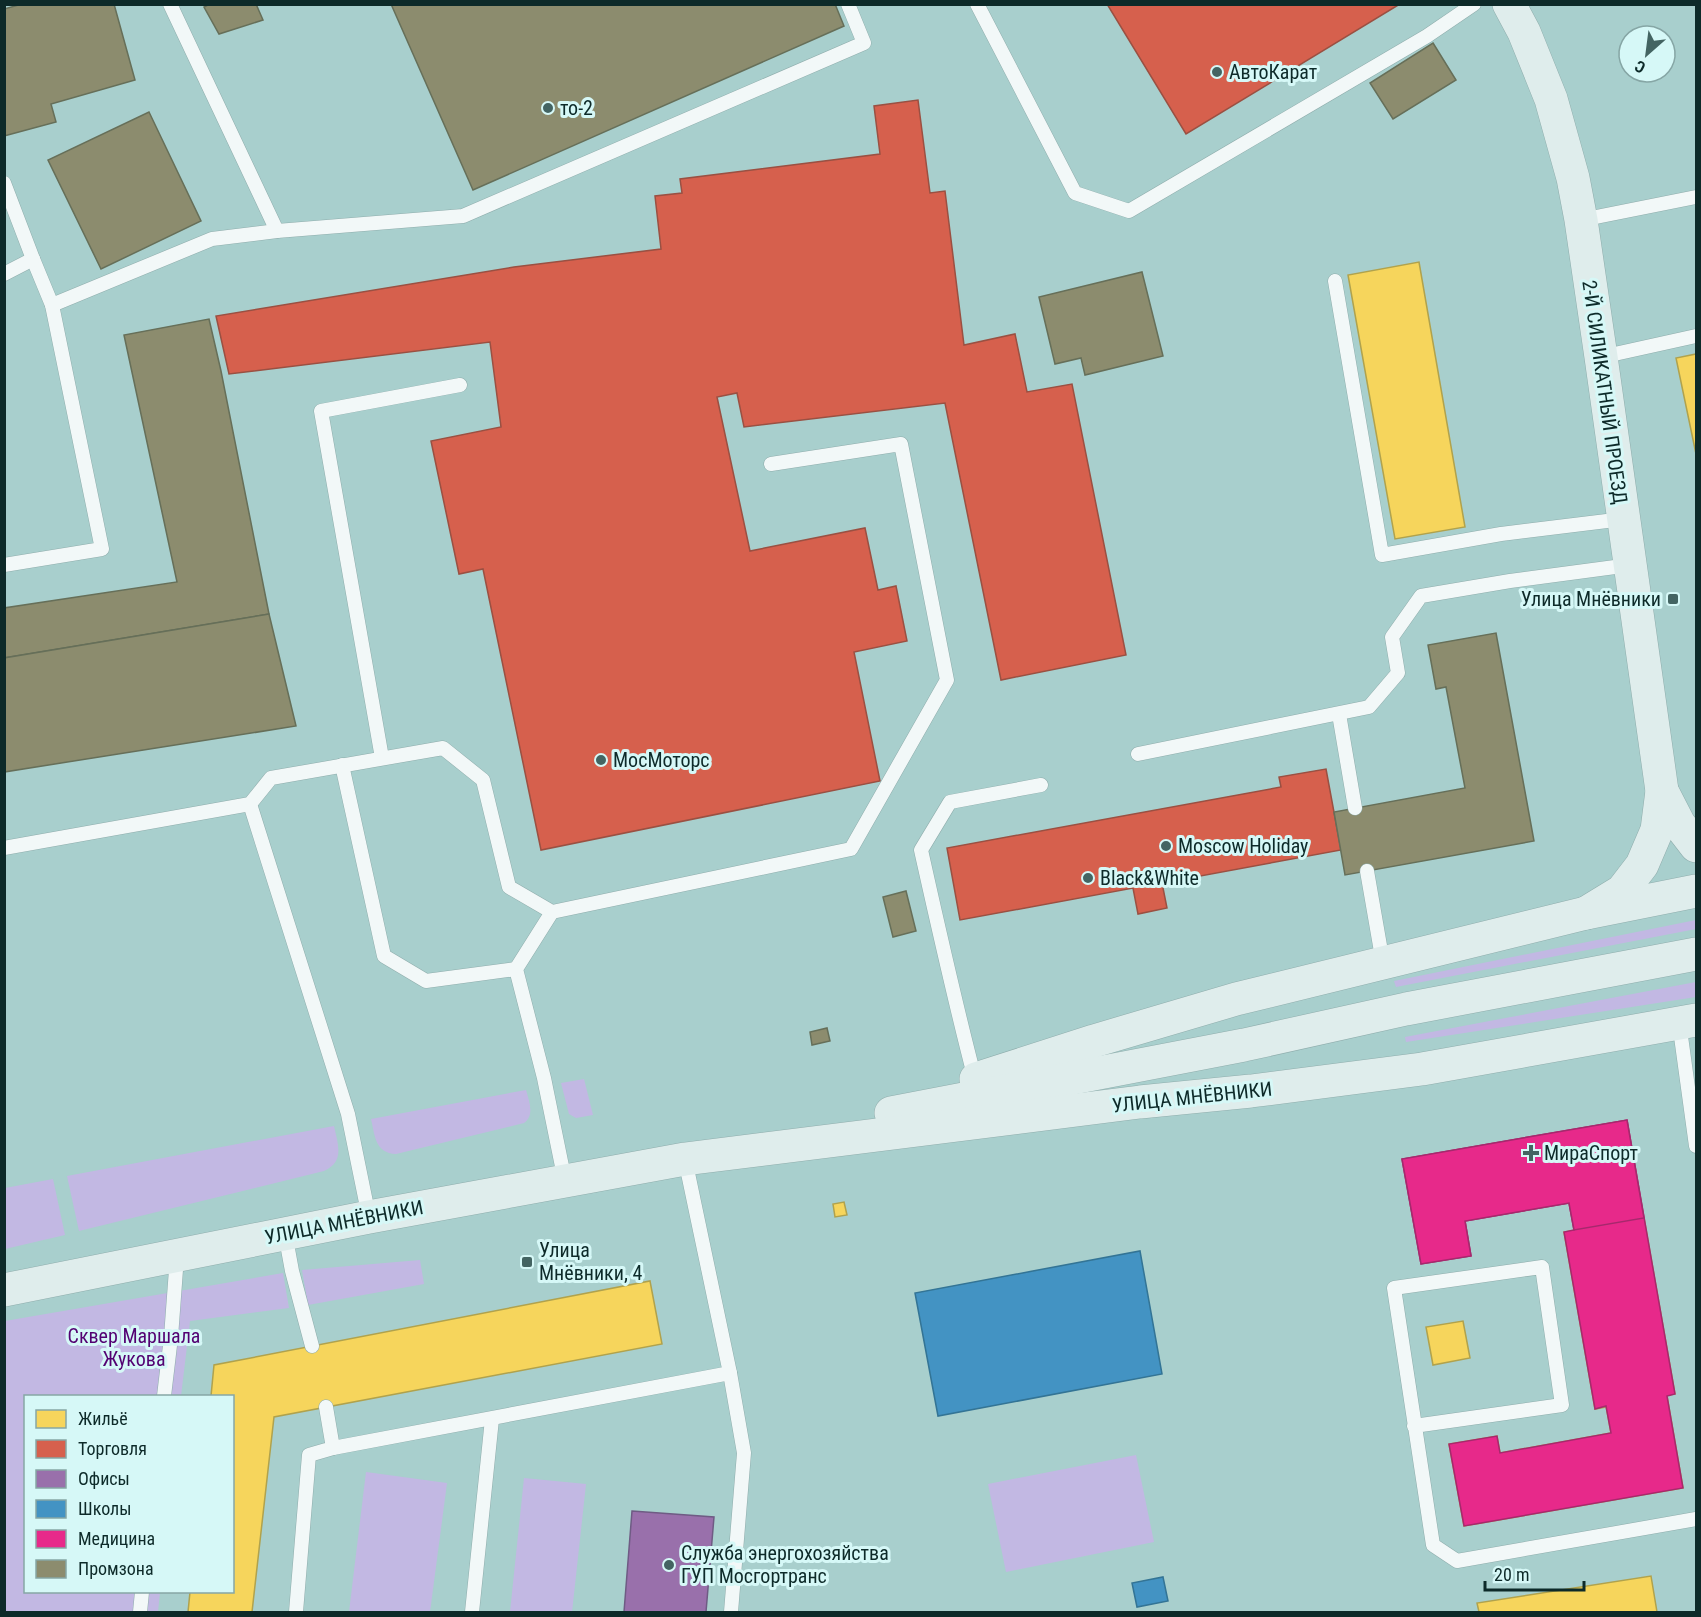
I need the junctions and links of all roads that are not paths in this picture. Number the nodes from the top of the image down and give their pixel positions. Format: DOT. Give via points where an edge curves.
graph roads {
  1 [pos="170,4"];
  2 [pos="848,4"];
  3 [pos="977,4"];
  4 [pos="1474,4"];
  5 [pos="1509,4"];
  6 [pos="4,183"];
  7 [pos="1696,197"];
  8 [pos="1581,220"];
  9 [pos="277,231"];
  10 [pos="33,259"];
  11 [pos="4,274"];
  12 [pos="1335,281"];
  13 [pos="52,305"];
  14 [pos="1696,336"];
  15 [pos="1601,357"];
  16 [pos="460,385"];
  17 [pos="771,464"];
  18 [pos="1623,519"];
  19 [pos="4,565"];
  20 [pos="1630,565"];
  21 [pos="1339,714"];
  22 [pos="1138,754"];
  23 [pos="382,758"];
  24 [pos="342,765"];
  25 [pos="1041,785"];
  26 [pos="1662,791"];
  27 [pos="250,804"];
  28 [pos="1355,808"];
  29 [pos="1696,846"];
  30 [pos="4,848"];
  31 [pos="1367,871"];
  32 [pos="1696,891"];
  33 [pos="552,912"];
  34 [pos="1586,913"];
  35 [pos="1696,954"];
  36 [pos="1383,963"];
  37 [pos="516,969"];
  38 [pos="1688,1021"];
  39 [pos="975,1079"];
  40 [pos="834,1124"];
  41 [pos="1696,1146"];
  42 [pos="685,1160"];
  43 [pos="565,1181"];
  44 [pos="369,1217"];
  45 [pos="285,1233"];
  46 [pos="177,1256"];
  47 [pos="4,1290"];
  48 [pos="312,1346"];
  49 [pos="730,1373"];
  50 [pos="164,1395"];
  51 [pos="326,1407"];
  52 [pos="492,1419"];
  53 [pos="1414,1426"];
  54 [pos="333,1448"];
  55 [pos="1696,1519"];
  56 [pos="142,1593"];
  57 [pos="140,1612"];
  58 [pos="296,1612"];
  59 [pos="472,1612"];
  60 [pos="731,1612"];
  1 -- 9 [label="lane"];
  2 -- 9 [label="lane" via="864,44 463,216"];
  3 -- 4 [label="lane" via="1075,193 1129,210 1427,36"];
  5 -- 8 [label="main road, 2-Й СИЛИКАТНЫЙ ПРОЕЗД" via="1551,99"];
  6 -- 10 [label="lane"];
  7 -- 8 [label="lane"];
  8 -- 15 [label="main road, 2-Й СИЛИКАТНЫЙ ПРОЕЗД"];
  9 -- 13 [label="lane" via="212,239"];
  10 -- 11 [label="lane"];
  10 -- 13 [label="lane"];
  12 -- 18 [label="lane" via="1382,555 1501,534"];
  13 -- 19 [label="lane" via="102,549"];
  14 -- 15 [label="lane"];
  15 -- 18 [label="main road, 2-Й СИЛИКАТНЫЙ ПРОЕЗД"];
  16 -- 23 [label="lane" via="321,411"];
  17 -- 33 [label="lane" via="901,444 946,680 851,849"];
  18 -- 20 [label="main road, 2-Й СИЛИКАТНЫЙ ПРОЕЗД"];
  20 -- 21 [label="lane" via="1421,596 1392,637 1398,673 1369,707"];
  20 -- 26 [label="main road, 2-Й СИЛИКАТНЫЙ ПРОЕЗД"];
  21 -- 22 [label="lane"];
  21 -- 28 [label="lane"];
  23 -- 24 [label="lane"];
  23 -- 33 [label="lane" via="443,748 483,780 509,887"];
  24 -- 27 [label="lane" via="271,778"];
  24 -- 37 [label="lane" via="384,956 426,981"];
  25 -- 39 [label="lane" via="950,802 921,850"];
  26 -- 29 [label="main road, 2-Й СИЛИКАТНЫЙ ПРОЕЗД"];
  26 -- 34 [label="main road, 2-Й СИЛИКАТНЫЙ ПРОЕЗД" via="1657,830 1642,865 1622,891"];
  27 -- 30 [label="lane"];
  27 -- 44 [label="lane" via="348,1114"];
  31 -- 36 [label="lane"];
  32 -- 34 [label="main road, УЛИЦА МНЁВНИКИ"];
  33 -- 37 [label="lane"];
  34 -- 36 [label="main road, УЛИЦА МНЁВНИКИ"];
  35 -- 40 [label="main road, УЛИЦА МНЁВНИКИ"];
  36 -- 39 [label="main road, УЛИЦА МНЁВНИКИ" via="1236,999"];
  37 -- 43 [label="lane"];
  38 -- 41 [label="lane"];
  38 -- 42 [label="main road, УЛИЦА МНЁВНИКИ" via="1422,1070"];
  39 -- 40 [label="main road, УЛИЦА МНЁВНИКИ"];
  40 -- 42 [label="main road, УЛИЦА МНЁВНИКИ"];
  42 -- 43 [label="main road, УЛИЦА МНЁВНИКИ"];
  42 -- 49 [label="lane"];
  43 -- 44 [label="main road, УЛИЦА МНЁВНИКИ"];
  44 -- 45 [label="main road, УЛИЦА МНЁВНИКИ"];
  45 -- 46 [label="main road, УЛИЦА МНЁВНИКИ"];
  45 -- 48 [label="lane"];
  46 -- 47 [label="main road, УЛИЦА МНЁВНИКИ"];
  46 -- 50 [label="lane"];
  49 -- 52 [label="lane"];
  49 -- 60 [label="lane" via="744,1453"];
  51 -- 54 [label="lane"];
  52 -- 54 [label="lane"];
  52 -- 59 [label="lane"];
  53 -- 53 [label="lane" via="1394,1288 1542,1267 1562,1405"];
  53 -- 55 [label="lane" via="1432,1545 1457,1561"];
  54 -- 58 [label="lane" via="309,1455"];
  56 -- 57 [label="lane"];
}
